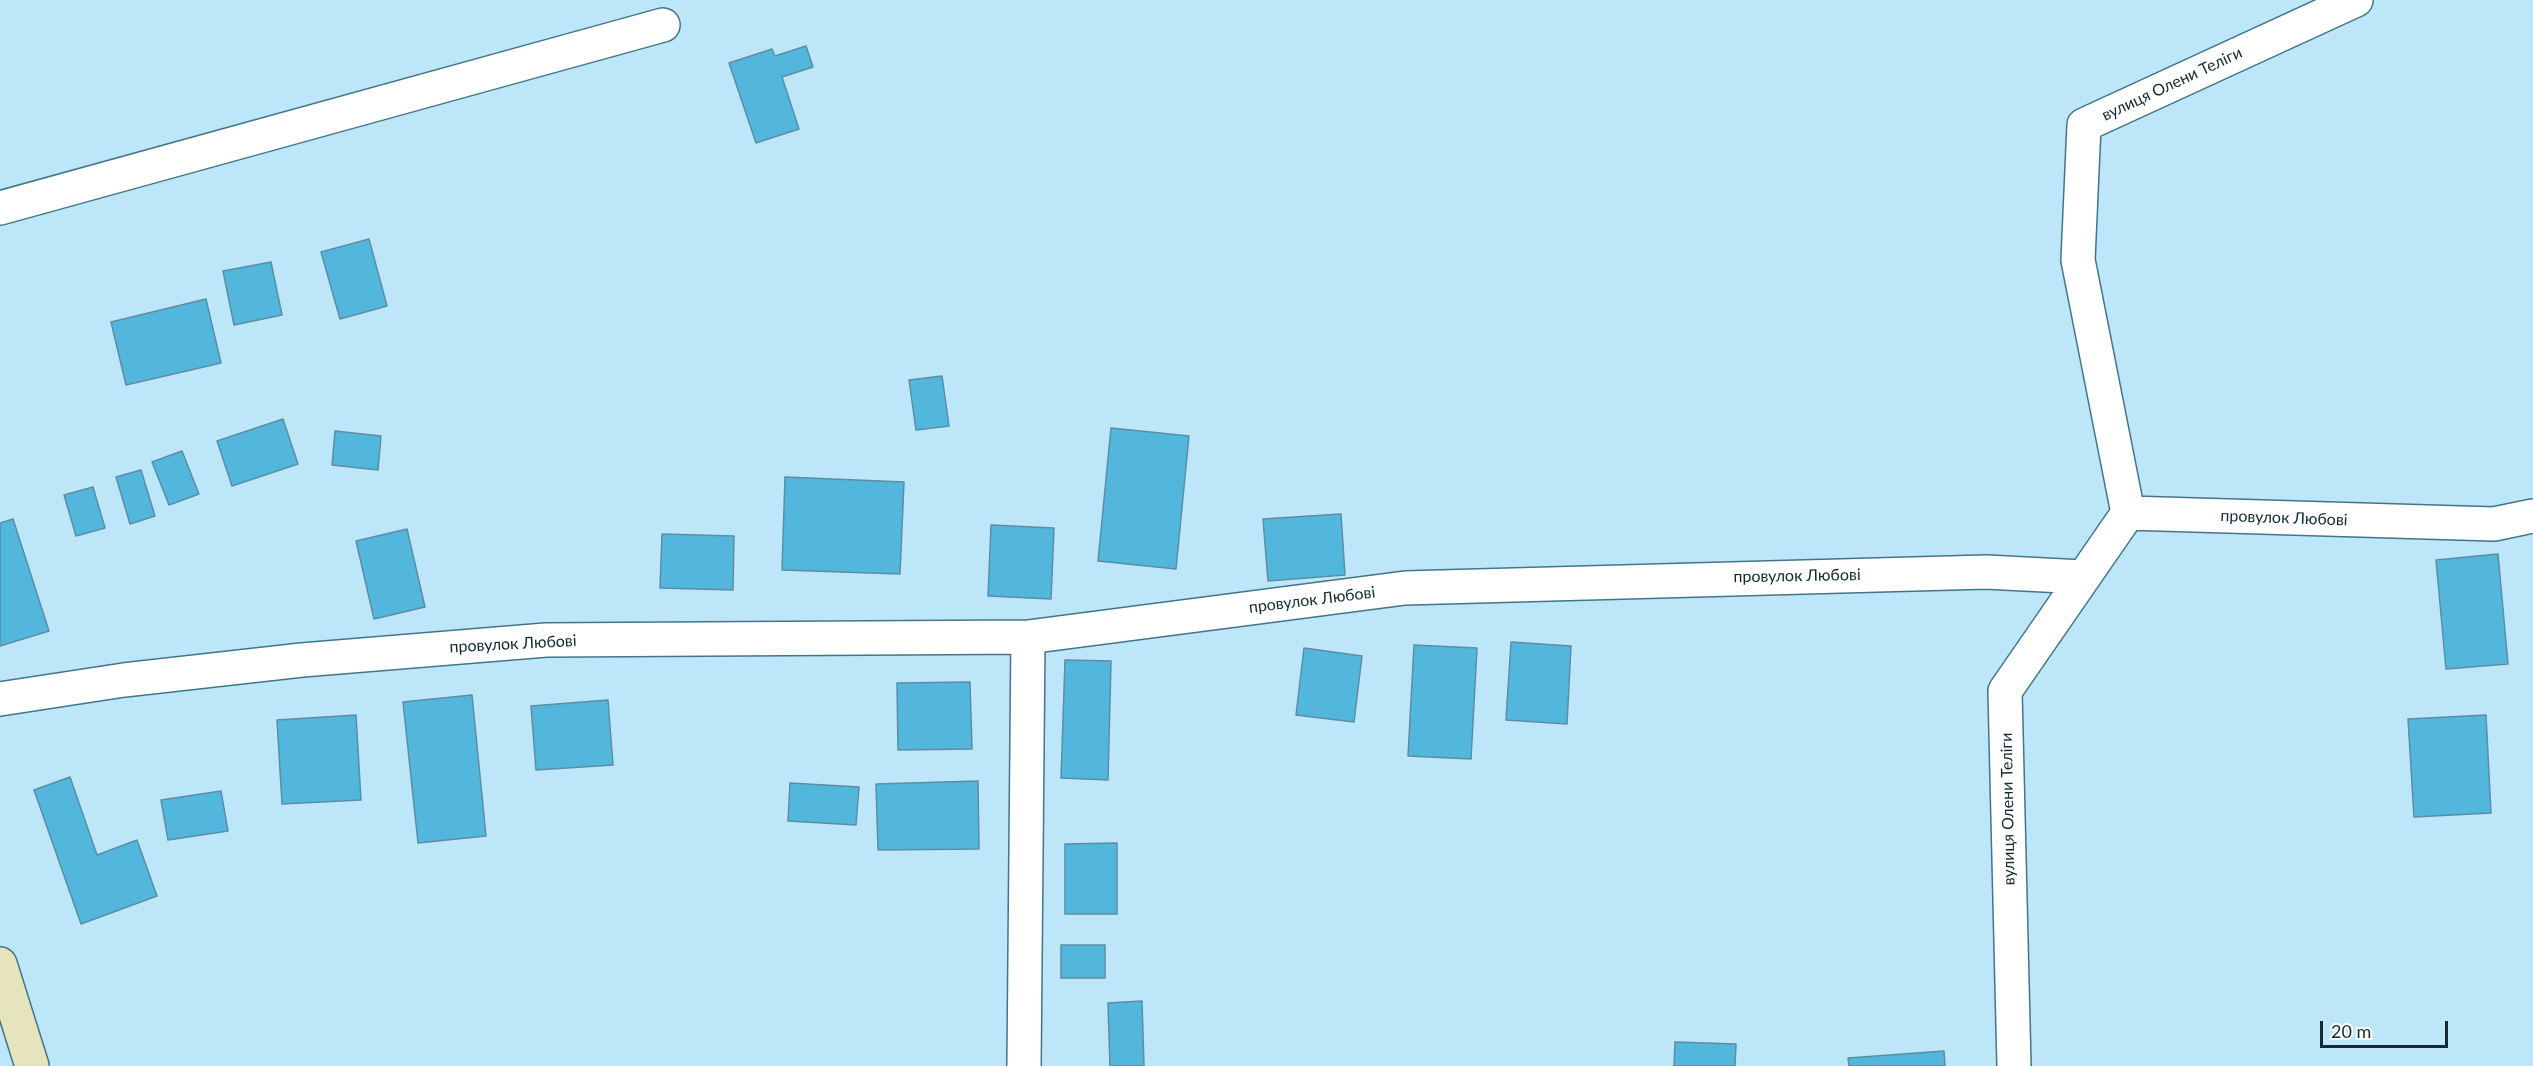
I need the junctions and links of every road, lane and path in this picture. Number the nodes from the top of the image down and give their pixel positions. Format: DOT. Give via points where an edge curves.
graph roads {
  1 [pos="2356,0"];
  2 [pos="663,25"];
  3 [pos="0,208"];
  4 [pos="2128,513"];
  5 [pos="2533,516"];
  6 [pos="2084,577"];
  7 [pos="1028,637"];
  8 [pos="0,699"];
  9 [pos="0,964"];
  10 [pos="32,1066"];
  11 [pos="1024,1066"];
  12 [pos="2014,1066"];
  1 -- 4 [label="street, вулиця Олени Теліги" via="2084,125 2078,260"];
  2 -- 3 [label="street"];
  4 -- 5 [label="street, провулок Любові" via="2494,524"];
  4 -- 6 [label="street"];
  6 -- 7 [label="street, провулок Любові" via="1974,572 1405,588"];
  6 -- 12 [label="street, вулиця Олени Теліги" via="2005,692"];
  7 -- 8 [label="street, провулок Любові" via="546,640 302,660"];
  7 -- 11 [label="street"];
  9 -- 10 [label="street"];
}
